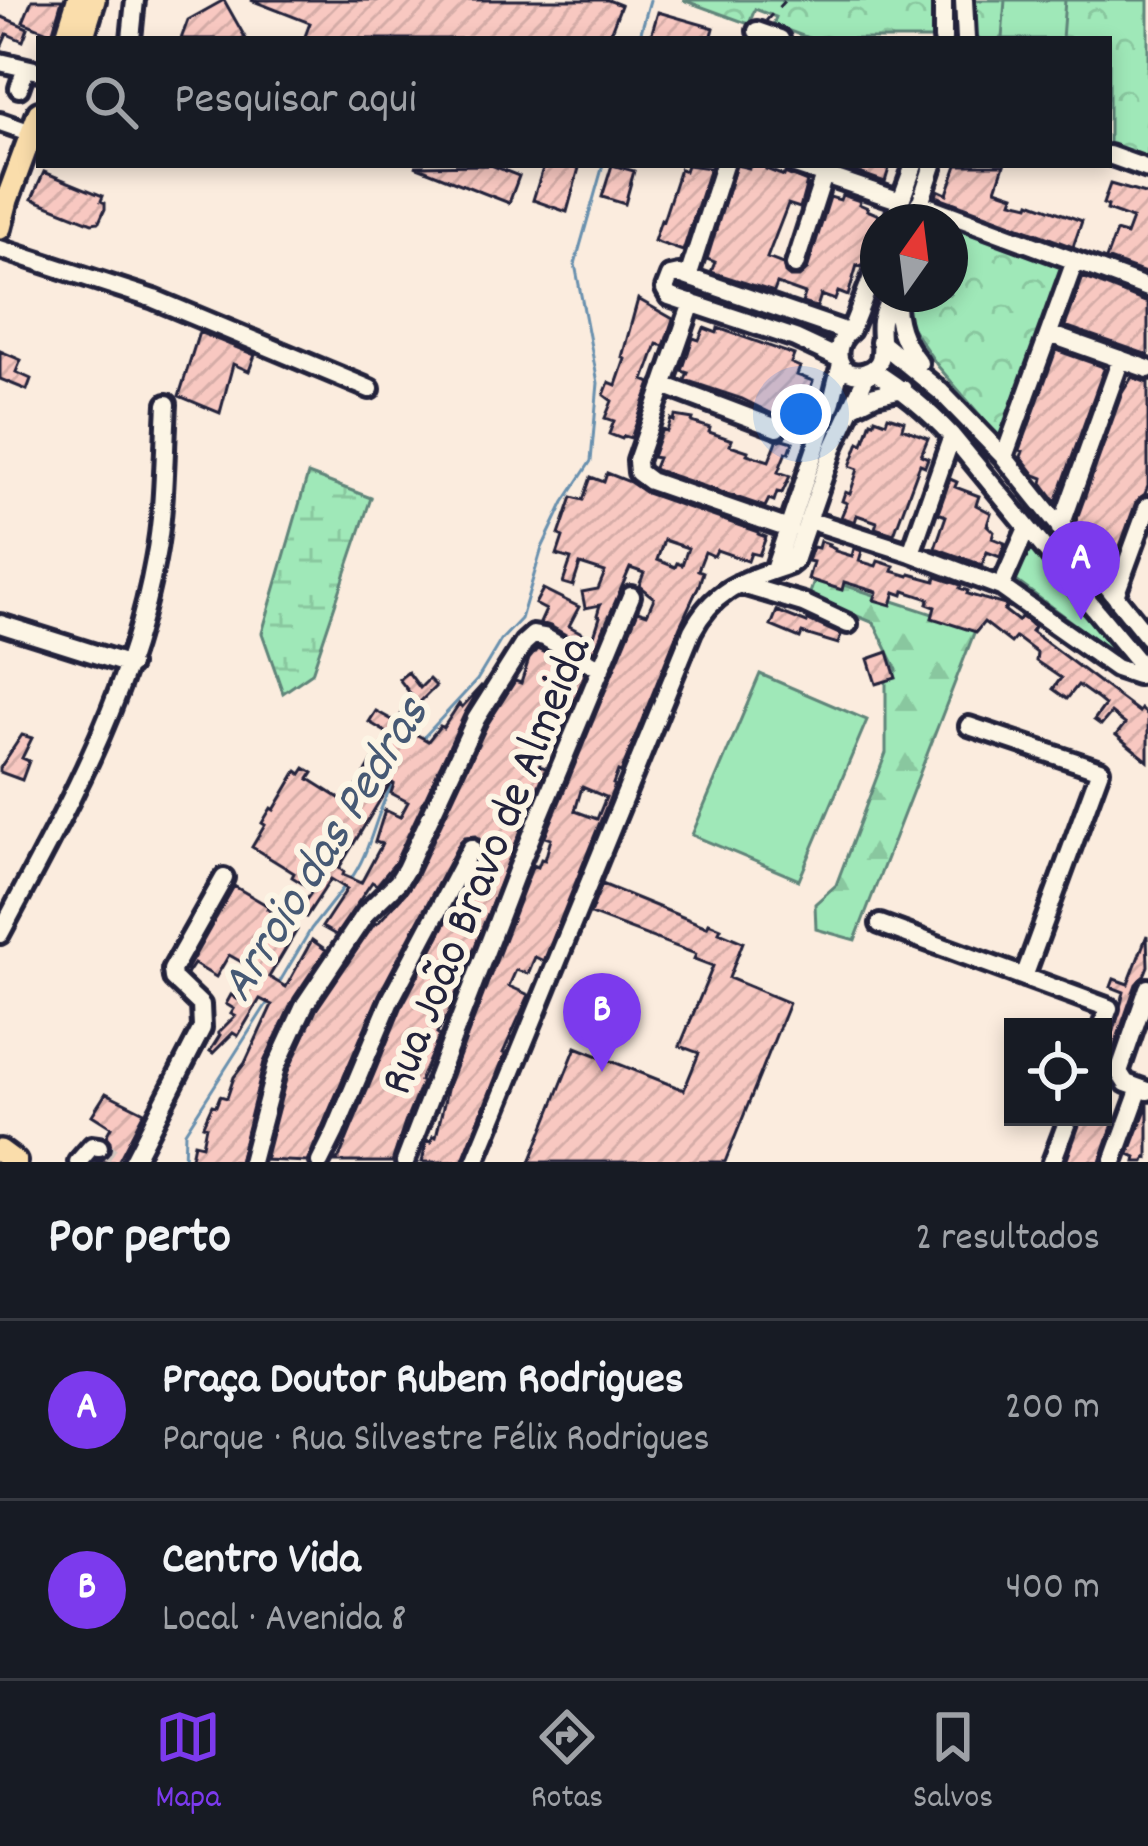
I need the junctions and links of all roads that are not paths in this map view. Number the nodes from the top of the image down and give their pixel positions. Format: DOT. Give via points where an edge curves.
graph roads {
  1 [pos="78,0"];
  2 [pos="94,0"];
  3 [pos="135,0"];
  4 [pos="943,0"];
  5 [pos="964,0"];
  6 [pos="757,31"];
  7 [pos="67,36"];
  8 [pos="83,36"];
  9 [pos="131,36"];
  10 [pos="771,36"];
  11 [pos="943,36"];
  12 [pos="966,36"];
  13 [pos="0,62"];
  14 [pos="32,70"];
  15 [pos="3,123"];
  16 [pos="36,132"];
  17 [pos="36,135"];
  18 [pos="1112,156"];
  19 [pos="723,168"];
  20 [pos="804,168"];
  21 [pos="922,168"];
  22 [pos="1148,169"];
  23 [pos="824,175"];
  24 [pos="910,202"];
  25 [pos="0,231"];
  26 [pos="0,249"];
  27 [pos="1075,262"];
  28 [pos="795,265"];
  29 [pos="688,277"];
  30 [pos="1148,288"];
  31 [pos="692,303"];
  32 [pos="860,306"];
  33 [pos="884,312"];
  34 [pos="895,312"];
  35 [pos="843,329"];
  36 [pos="1049,334"];
  37 [pos="880,340"];
  38 [pos="812,346"];
  39 [pos="1121,359"];
  40 [pos="840,361"];
  41 [pos="1148,369"];
  42 [pos="870,371"];
  43 [pos="664,385"];
  44 [pos="370,389"];
  45 [pos="903,389"];
  46 [pos="941,392"];
  47 [pos="832,401"];
  48 [pos="167,404"];
  49 [pos="852,407"];
  50 [pos="777,428"];
  51 [pos="952,436"];
  52 [pos="1004,458"];
  53 [pos="1148,506"];
  54 [pos="808,520"];
  55 [pos="1028,528"];
  56 [pos="789,529"];
  57 [pos="1060,529"];
  58 [pos="911,553"];
  59 [pos="774,570"];
  60 [pos="739,584"];
  61 [pos="1001,587"];
  62 [pos="631,596"];
  63 [pos="1115,596"];
  64 [pos="0,624"];
  65 [pos="848,624"];
  66 [pos="1148,637"];
  67 [pos="130,664"];
  68 [pos="601,669"];
  69 [pos="1148,674"];
  70 [pos="969,726"];
  71 [pos="471,848"];
  72 [pos="224,878"];
  73 [pos="880,924"];
  74 [pos="0,934"];
  75 [pos="1024,977"];
  76 [pos="1148,988"];
  77 [pos="1105,1018"];
  78 [pos="1144,1090"];
  79 [pos="1066,1126"];
  80 [pos="99,1147"];
  81 [pos="0,1151"];
  82 [pos="125,1161"];
  83 [pos="1116,1161"];
  84 [pos="15,1162"];
  85 [pos="78,1162"];
  86 [pos="251,1162"];
  87 [pos="320,1162"];
  88 [pos="406,1162"];
  89 [pos="475,1162"];
  90 [pos="1052,1162"];
  1 -- 7 [label="main road"];
  2 -- 8 [label="main road"];
  3 -- 9 [label="street"];
  4 -- 11 [label="street"];
  5 -- 12 [label="street"];
  6 -- 10 [label="street"];
  13 -- 14 [label="street"];
  14 -- 15 [label="street"];
  15 -- 16 [label="street"];
  17 -- 25 [label="main road"];
  18 -- 22 [label="street"];
  19 -- 29 [label="street"];
  20 -- 23 [label="street"];
  21 -- 24 [label="street"];
  23 -- 24 [label="street"];
  23 -- 28 [label="street"];
  24 -- 27 [label="street"];
  26 -- 44 [label="street" via="154,299"];
  27 -- 30 [label="street"];
  27 -- 36 [label="street"];
  29 -- 31 [label="street" via="671,274 666,291"];
  29 -- 35 [label="street"];
  31 -- 38 [label="street"];
  31 -- 43 [label="street"];
  32 -- 35 [label="street"];
  33 -- 37 [label="street"];
  34 -- 46 [label="street" via="905,345"];
  35 -- 37 [label="street" via="863,328"];
  35 -- 40 [label="street"];
  36 -- 39 [label="street"];
  36 -- 52 [label="street"];
  37 -- 42 [label="street" via="881,358"];
  37 -- 46 [label="street"];
  38 -- 40 [label="street"];
  38 -- 47 [label="street" via="828,370"];
  39 -- 41 [label="street"];
  39 -- 57 [label="street"];
  40 -- 42 [label="street" via="853,372"];
  40 -- 47 [label="street"];
  42 -- 45 [label="street"];
  42 -- 49 [label="street"];
  43 -- 50 [label="street"];
  43 -- 56 [label="street" via="638,472"];
  45 -- 49 [label="street"];
  45 -- 51 [label="street"];
  46 -- 52 [label="street"];
  47 -- 56 [label="street"];
  48 -- 67 [label="street" via="161,526"];
  49 -- 54 [label="street"];
  51 -- 55 [label="street"];
  51 -- 58 [label="street"];
  52 -- 57 [label="street"];
  53 -- 63 [label="street"];
  54 -- 58 [label="street"];
  54 -- 59 [label="street" via="794,561"];
  55 -- 61 [label="street"];
  55 -- 69 [label="street"];
  56 -- 59 [label="street"];
  57 -- 63 [label="street"];
  58 -- 61 [label="street"];
  59 -- 60 [label="street"];
  60 -- 65 [label="street"];
  60 -- 89 [label="street" via="711,601 692,631"];
  61 -- 69 [label="street" via="1116,668"];
  62 -- 68 [label="street, Rua João Bravo de Almeida"];
  63 -- 66 [label="street"];
  64 -- 67 [label="street"];
  67 -- 74 [label="street"];
  68 -- 86 [label="street" via="544,638 524,643 476,719 406,869 305,1004 275,1067"];
  68 -- 88 [label="street, Rua João Bravo de Almeida"];
  70 -- 75 [label="street" via="1100,770"];
  71 -- 87 [label="street" via="390,1001"];
  72 -- 82 [label="street" via="172,970 201,1005 202,1028"];
  73 -- 75 [label="street"];
  75 -- 77 [label="street" via="1109,1008"];
  76 -- 78 [label="street" via="1119,1076"];
  78 -- 83 [label="street"];
  79 -- 90 [label="street"];
  80 -- 85 [label="street"];
  81 -- 84 [label="main road"];
}
